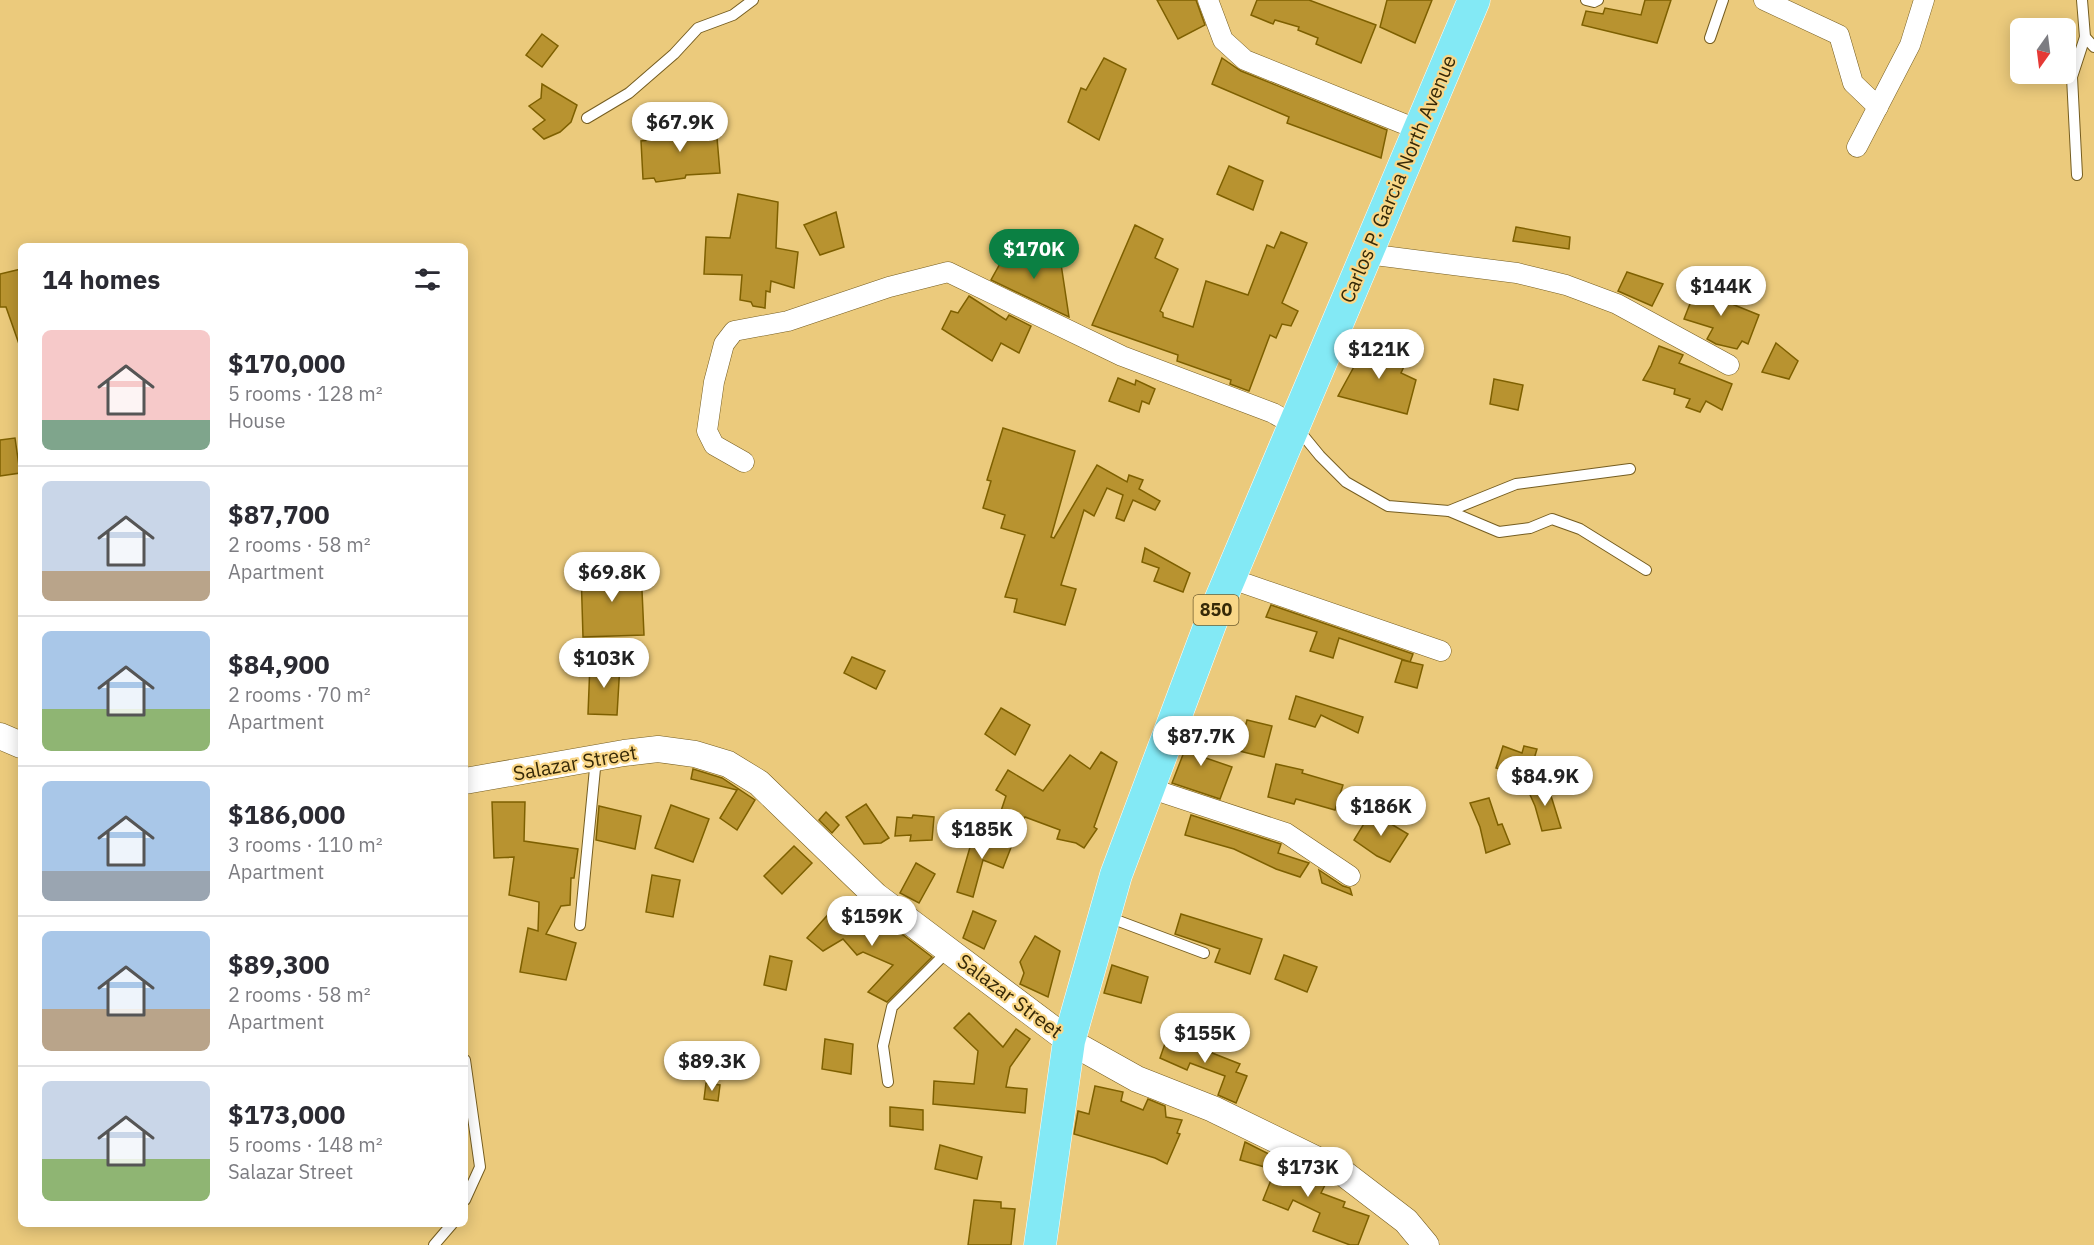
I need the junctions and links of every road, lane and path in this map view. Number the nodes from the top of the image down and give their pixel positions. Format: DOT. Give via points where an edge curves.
graph roads {
  1 [pos="753,0"];
  2 [pos="1208,0"];
  3 [pos="1474,0"];
  4 [pos="1586,0"];
  5 [pos="1598,0"];
  6 [pos="1723,0"];
  7 [pos="1764,0"];
  8 [pos="1924,0"];
  9 [pos="2082,0"];
  10 [pos="2085,37"];
  11 [pos="1710,38"];
  12 [pos="2094,47"];
  13 [pos="1878,107"];
  14 [pos="587,118"];
  15 [pos="1419,129"];
  16 [pos="1857,147"];
  17 [pos="2077,175"];
  18 [pos="1366,254"];
  19 [pos="1729,365"];
  20 [pos="1294,425"];
  21 [pos="744,462"];
  22 [pos="1630,469"];
  23 [pos="1449,511"];
  24 [pos="1646,570"];
  25 [pos="1229,578"];
  26 [pos="1441,651"];
  27 [pos="0,736"];
  28 [pos="18,744"];
  29 [pos="596,758"];
  30 [pos="468,780"];
  31 [pos="1149,788"];
  32 [pos="1350,876"];
  33 [pos="1105,916"];
  34 [pos="580,925"];
  35 [pos="948,951"];
  36 [pos="1204,953"];
  37 [pos="1069,1041"];
  38 [pos="468,1081"];
  39 [pos="888,1082"];
  40 [pos="468,1193"];
  41 [pos="449,1227"];
  42 [pos="434,1245"];
  43 [pos="1040,1245"];
  44 [pos="1426,1245"];
  1 -- 14 [label="lane" via="733,15 698,28 629,93"];
  2 -- 15 [label="street" via="1223,40 1245,60"];
  3 -- 15 [label="main road, Carlos P. Garcia North Avenue / 850"];
  4 -- 5 [label="lane"];
  6 -- 11 [label="lane"];
  7 -- 13 [label="street" via="1839,35 1853,83"];
  8 -- 13 [label="street" via="1910,45"];
  9 -- 10 [label="lane"];
  10 -- 12 [label="lane"];
  10 -- 17 [label="lane" via="2072,77"];
  13 -- 16 [label="street"];
  15 -- 18 [label="main road, Carlos P. Garcia North Avenue / 850"];
  18 -- 19 [label="street" via="1517,273 1566,285 1617,304"];
  18 -- 20 [label="main road, Carlos P. Garcia North Avenue / 850"];
  20 -- 21 [label="street" via="1273,413 1122,356 948,272 788,321 734,331 724,344 707,431 714,445"];
  20 -- 23 [label="lane" via="1346,482 1388,506"];
  20 -- 25 [label="main road, Carlos P. Garcia North Avenue / 850"];
  22 -- 23 [label="lane" via="1516,484"];
  23 -- 24 [label="lane" via="1499,532 1530,528 1552,519 1580,529"];
  25 -- 26 [label="street"];
  25 -- 31 [label="main road, Carlos P. Garcia North Avenue / 850"];
  27 -- 28 [label="street"];
  29 -- 30 [label="street, Salazar Street"];
  29 -- 34 [label="lane"];
  29 -- 35 [label="street, Salazar Street" via="658,750 695,754 728,764 759,783 876,896"];
  31 -- 32 [label="street" via="1286,833"];
  31 -- 33 [label="main road, Carlos P. Garcia North Avenue / 850"];
  33 -- 36 [label="lane"];
  33 -- 37 [label="main road, Carlos P. Garcia North Avenue / 850"];
  35 -- 37 [label="street, Salazar Street"];
  35 -- 39 [label="lane" via="892,1007 882,1046"];
  37 -- 43 [label="main road, Carlos P. Garcia North Avenue / 850"];
  37 -- 44 [label="street, Salazar Street" via="1137,1079 1213,1109 1342,1172 1406,1221"];
  38 -- 40 [label="lane" via="480,1167"];
  41 -- 42 [label="lane"];
}
